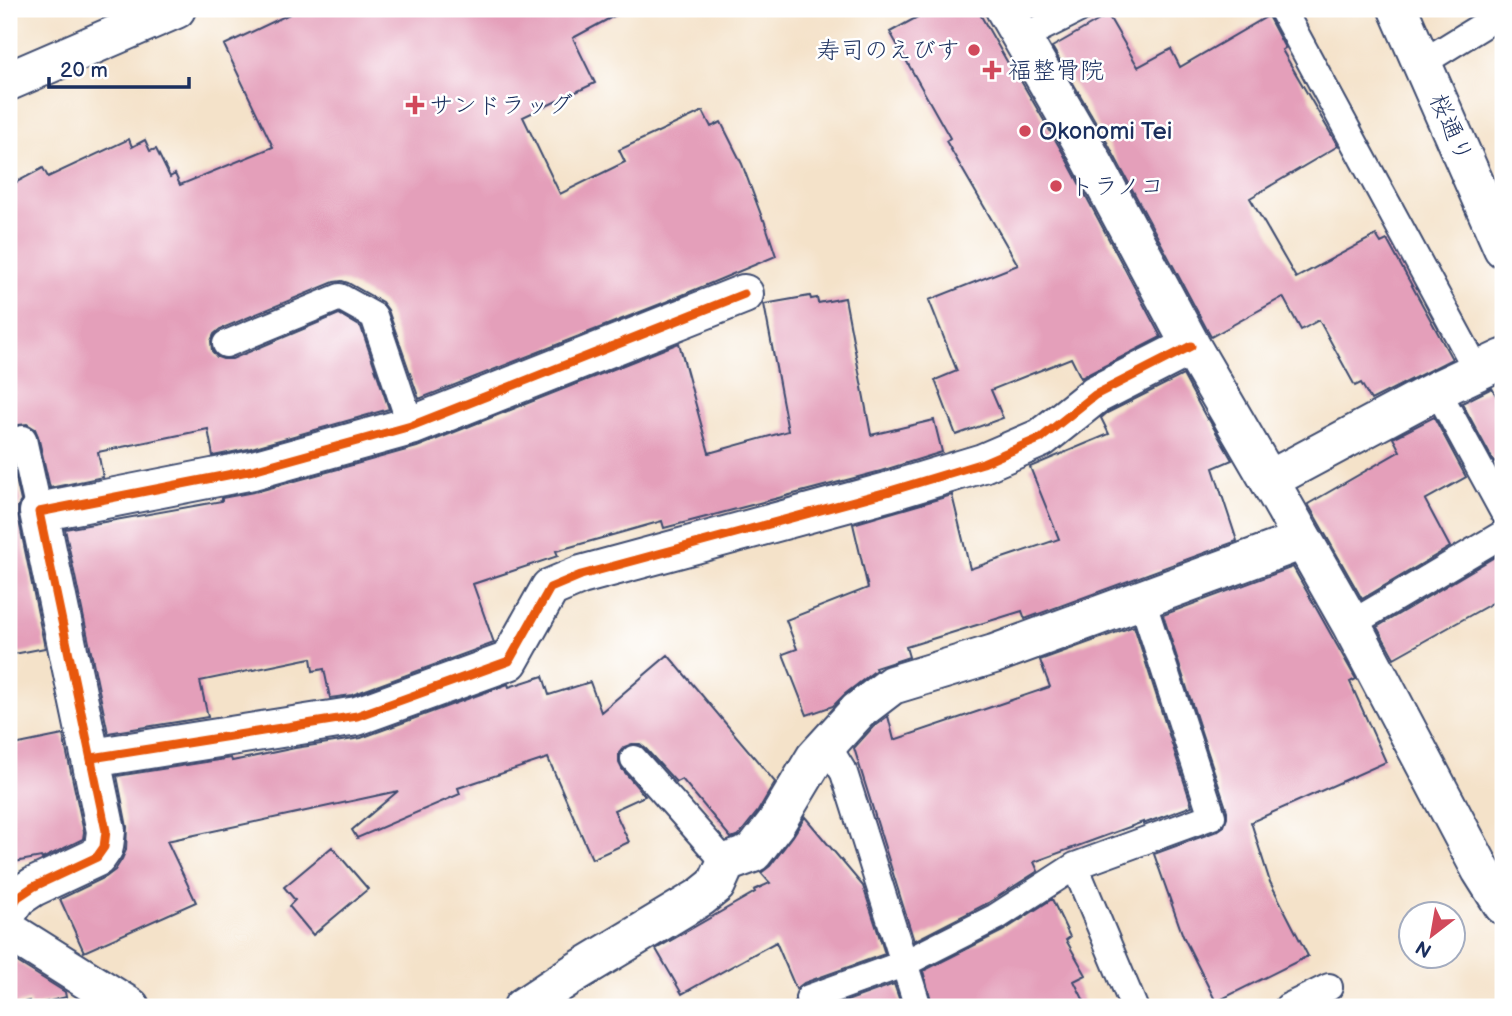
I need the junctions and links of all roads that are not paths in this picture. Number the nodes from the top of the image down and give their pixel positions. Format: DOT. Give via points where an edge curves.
graph roads {
  1 [pos="176,9"];
  2 [pos="1079,9"];
  3 [pos="1398,9"];
  4 [pos="1292,12"];
  5 [pos="1503,13"];
  6 [pos="1013,23"];
  7 [pos="1422,63"];
  8 [pos="9,81"];
  9 [pos="1503,248"];
  10 [pos="744,294"];
  11 [pos="226,344"];
  12 [pos="1191,346"];
  13 [pos="1490,365"];
  14 [pos="1437,390"];
  15 [pos="411,426"];
  16 [pos="9,442"];
  17 [pos="1269,480"];
  18 [pos="1503,511"];
  19 [pos="39,512"];
  20 [pos="1503,534"];
  21 [pos="1303,540"];
  22 [pos="1142,600"];
  23 [pos="1351,624"];
  24 [pos="827,745"];
  25 [pos="92,758"];
  26 [pos="634,759"];
  27 [pos="726,863"];
  28 [pos="1492,864"];
  29 [pos="1075,866"];
  30 [pos="1503,905"];
  31 [pos="9,911"];
  32 [pos="9,931"];
  33 [pos="903,964"];
  34 [pos="1329,987"];
  35 [pos="809,998"];
  36 [pos="130,1007"];
  37 [pos="523,1007"];
  38 [pos="918,1007"];
  39 [pos="1133,1007"];
  40 [pos="1288,1007"];
  1 -- 8 [label="street"];
  2 -- 6 [label="lane"];
  3 -- 7 [label="street, 桜通り"];
  4 -- 13 [label="lane"];
  5 -- 7 [label="lane"];
  6 -- 12 [label="street"];
  7 -- 9 [label="street, 桜通り"];
  10 -- 15 [label="street"];
  11 -- 15 [label="lane" via="340,298 374,316"];
  12 -- 17 [label="street"];
  12 -- 25 [label="street" via="1095,395 1041,438 983,463 581,575 550,588 509,661 357,716"];
  13 -- 14 [label="street"];
  14 -- 17 [label="street"];
  14 -- 18 [label="lane"];
  15 -- 19 [label="street" via="253,470"];
  16 -- 19 [label="lane" via="23,439"];
  17 -- 21 [label="street"];
  19 -- 25 [label="street"];
  20 -- 23 [label="lane"];
  21 -- 22 [label="street"];
  21 -- 23 [label="street"];
  22 -- 24 [label="street" via="892,685 858,711"];
  22 -- 29 [label="lane" via="1212,816"];
  23 -- 28 [label="street"];
  24 -- 27 [label="street" via="753,853"];
  24 -- 33 [label="lane" via="844,773"];
  25 -- 31 [label="street" via="106,831 104,847 97,857 18,897"];
  26 -- 27 [label="lane"];
  27 -- 37 [label="street" via="716,885 701,897"];
  28 -- 30 [label="street"];
  29 -- 33 [label="lane" via="996,917"];
  29 -- 39 [label="lane"];
  32 -- 36 [label="street"];
  33 -- 35 [label="lane"];
  33 -- 38 [label="lane"];
  34 -- 40 [label="lane"];
}
